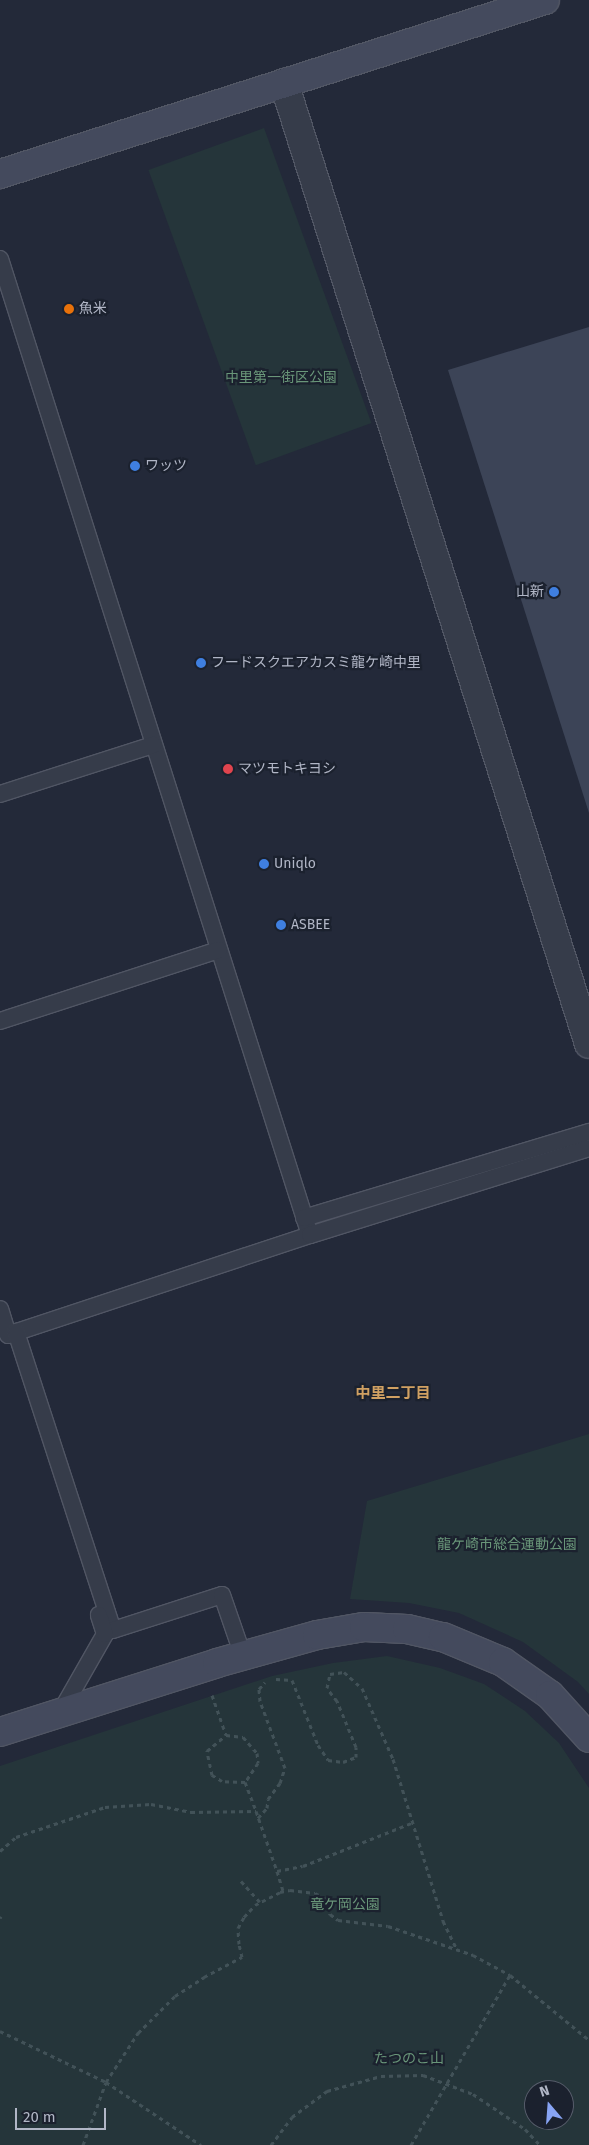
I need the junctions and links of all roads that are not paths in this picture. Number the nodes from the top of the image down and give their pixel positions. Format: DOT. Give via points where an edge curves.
graph roads {
  1 [pos="545,0"];
  2 [pos="284,83"];
  3 [pos="0,174"];
  4 [pos="0,260"];
  5 [pos="153,745"];
  6 [pos="0,794"];
  7 [pos="219,950"];
  8 [pos="0,1021"];
  9 [pos="589,1044"];
  10 [pos="589,1132"];
  11 [pos="589,1148"];
  12 [pos="304,1218"];
  13 [pos="310,1236"];
  14 [pos="0,1309"];
  15 [pos="12,1333"];
  16 [pos="243,1656"];
  17 [pos="60,1713"];
  18 [pos="0,1732"];
  19 [pos="589,1738"];
  1 -- 2 [label="street"];
  2 -- 3 [label="street"];
  2 -- 9 [label="street"];
  4 -- 5 [label="lane"];
  5 -- 6 [label="lane"];
  5 -- 7 [label="lane"];
  7 -- 8 [label="lane"];
  7 -- 12 [label="lane"];
  10 -- 12 [label="lane"];
  11 -- 13 [label="lane"];
  12 -- 13 [label="lane"];
  13 -- 15 [label="lane"];
  14 -- 15 [label="lane"];
  15 -- 16 [label="lane" via="112,1630 222,1594"];
  15 -- 17 [label="lane" via="105,1634"];
  16 -- 17 [label="street"];
  16 -- 19 [label="street" via="317,1635 364,1627 407,1629 443,1637 503,1662 550,1696"];
  17 -- 18 [label="street"];
}
